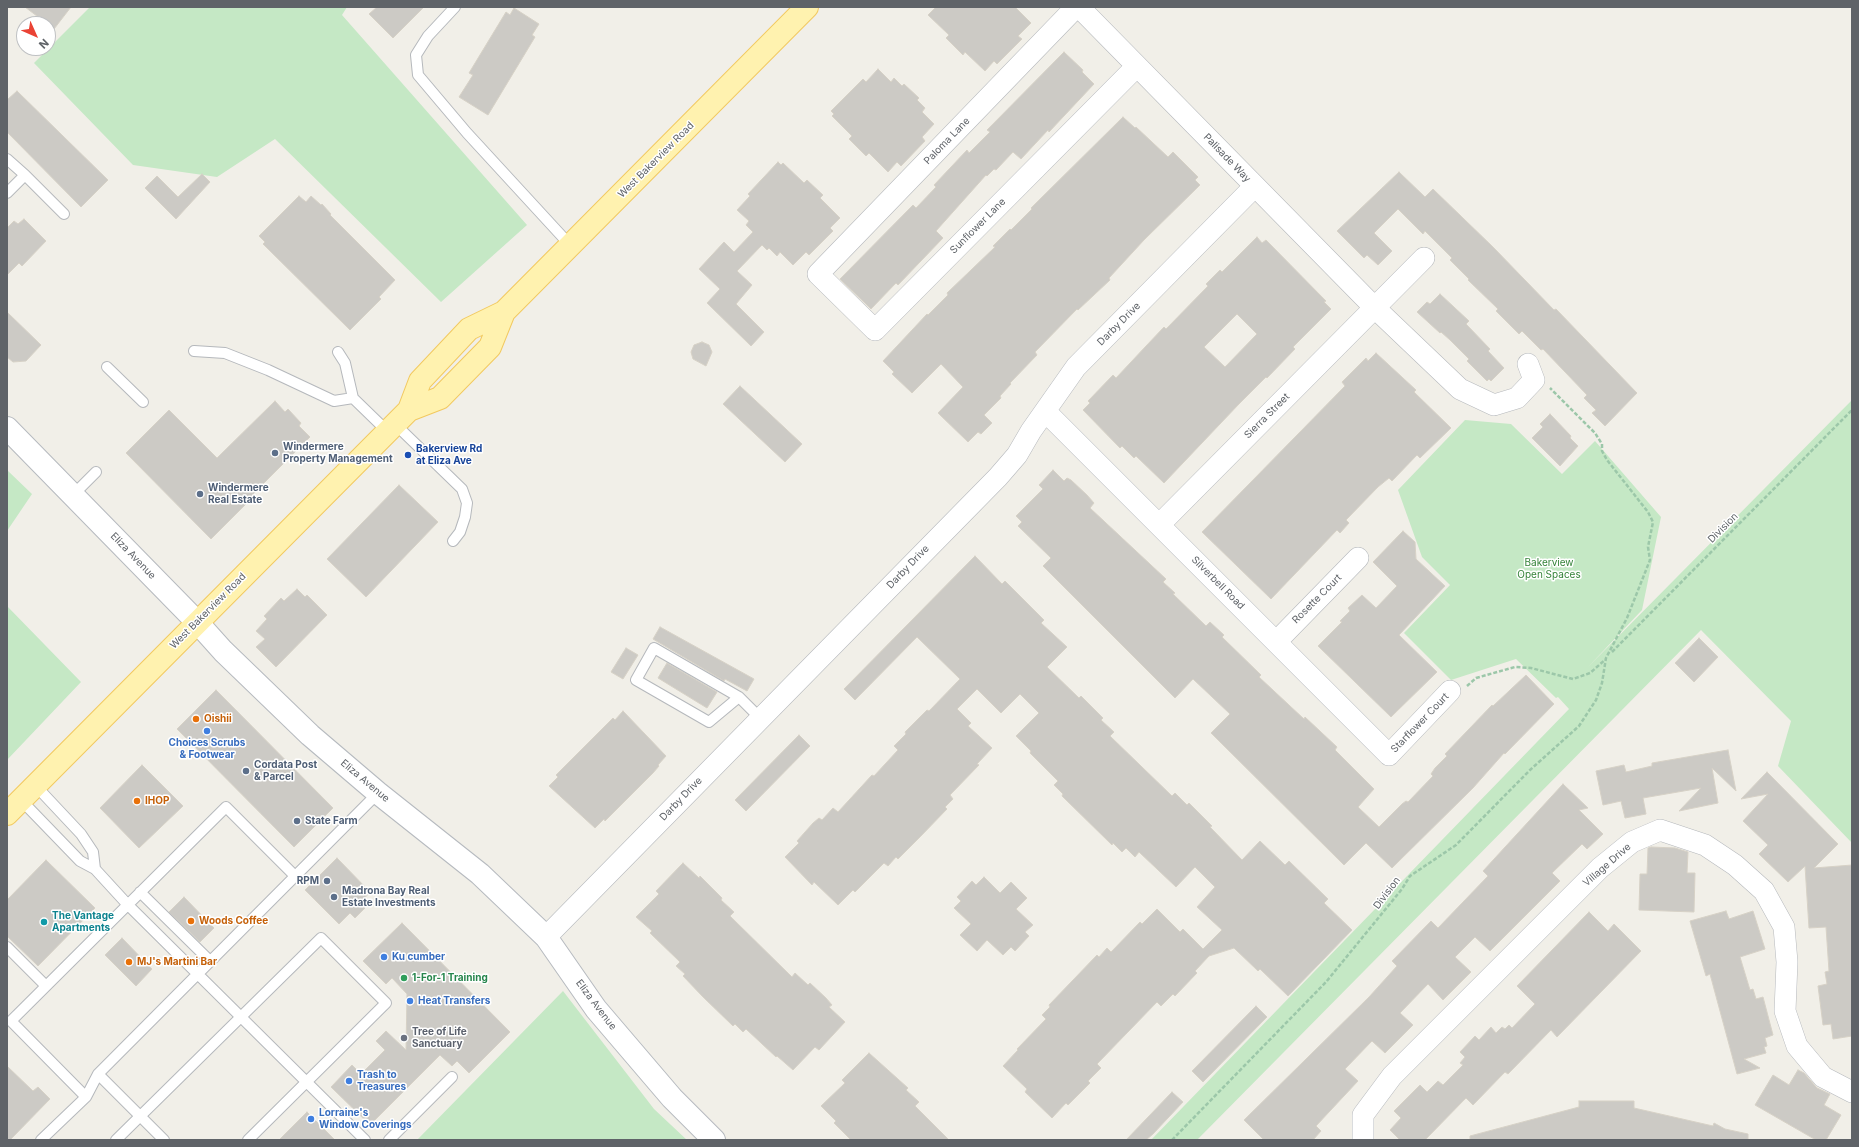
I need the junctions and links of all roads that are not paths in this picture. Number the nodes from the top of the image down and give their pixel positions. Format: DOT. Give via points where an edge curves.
graph roads {
  1 [pos="456,7"];
  2 [pos="807,7"];
  3 [pos="1076,7"];
  4 [pos="1079,7"];
  5 [pos="1137,66"];
  6 [pos="7,159"];
  7 [pos="25,176"];
  8 [pos="1255,186"];
  9 [pos="7,193"];
  10 [pos="64,214"];
  11 [pos="570,245"];
  12 [pos="1424,258"];
  13 [pos="818,274"];
  14 [pos="1375,308"];
  15 [pos="194,351"];
  16 [pos="338,352"];
  17 [pos="107,367"];
  18 [pos="1531,372"];
  19 [pos="353,398"];
  20 [pos="143,402"];
  21 [pos="1046,412"];
  22 [pos="397,422"];
  23 [pos="7,428"];
  24 [pos="96,472"];
  25 [pos="73,495"];
  26 [pos="1160,525"];
  27 [pos="453,541"];
  28 [pos="1358,558"];
  29 [pos="197,622"];
  30 [pos="1277,641"];
  31 [pos="1450,691"];
  32 [pos="738,697"];
  33 [pos="760,718"];
  34 [pos="1389,755"];
  35 [pos="378,793"];
  36 [pos="21,799"];
  37 [pos="95,869"];
  38 [pos="295,876"];
  39 [pos="140,892"];
  40 [pos="128,905"];
  41 [pos="546,937"];
  42 [pos="7,947"];
  43 [pos="210,961"];
  44 [pos="198,973"];
  45 [pos="46,986"];
  46 [pos="242,1017"];
  47 [pos="98,1074"];
  48 [pos="452,1077"];
  49 [pos="307,1081"];
  50 [pos="1852,1092"];
  51 [pos="86,1097"];
  52 [pos="140,1116"];
  53 [pos="41,1140"];
  54 [pos="116,1140"];
  55 [pos="164,1140"];
  56 [pos="248,1140"];
  57 [pos="366,1140"];
  58 [pos="389,1140"];
  59 [pos="714,1140"];
  60 [pos="1363,1140"];
  1 -- 11 [label="lane" via="428,36 416,55 418,74 467,133"];
  2 -- 11 [label="main road, West Bakerview Road"];
  3 -- 13 [label="street, Paloma Lane"];
  4 -- 5 [label="street, Palisade Way"];
  5 -- 8 [label="street, Palisade Way"];
  5 -- 13 [label="street, Sunflower Lane" via="875,330"];
  6 -- 7 [label="lane"];
  7 -- 9 [label="lane"];
  7 -- 10 [label="lane"];
  8 -- 14 [label="street, Palisade Way"];
  8 -- 21 [label="street, Darby Drive" via="1076,367"];
  11 -- 22 [label="main road, West Bakerview Road" via="504,312 490,347 440,398"];
  12 -- 14 [label="street"];
  14 -- 18 [label="street, Palisade Way" via="1460,389 1494,405 1517,398"];
  14 -- 26 [label="street, Sierra Street"];
  15 -- 19 [label="lane" via="225,353 334,401"];
  16 -- 19 [label="lane" via="345,363"];
  17 -- 20 [label="lane"];
  19 -- 22 [label="lane"];
  21 -- 26 [label="street, Silverbell Road"];
  21 -- 33 [label="street, Darby Drive" via="1017,455 998,477"];
  22 -- 27 [label="lane" via="462,489 467,503 465,517 460,532"];
  22 -- 29 [label="main road, West Bakerview Road"];
  23 -- 25 [label="street, Eliza Avenue"];
  24 -- 25 [label="lane"];
  25 -- 29 [label="street, Eliza Avenue"];
  26 -- 30 [label="street, Silverbell Road"];
  28 -- 30 [label="street, Rosette Court"];
  29 -- 35 [label="street, Eliza Avenue" via="304,730"];
  29 -- 36 [label="main road, West Bakerview Road"];
  30 -- 34 [label="street, Silverbell Road"];
  31 -- 34 [label="street, Starflower Court"];
  32 -- 32 [label="lane" via="654,648 636,680 709,722"];
  32 -- 33 [label="lane"];
  33 -- 41 [label="street, Darby Drive"];
  35 -- 38 [label="lane"];
  35 -- 41 [label="street, Eliza Avenue" via="480,874"];
  36 -- 37 [label="lane" via="80,861"];
  36 -- 37 [label="lane" via="81,834 93,852"];
  37 -- 40 [label="lane"];
  38 -- 39 [label="lane" via="226,807"];
  38 -- 43 [label="lane"];
  39 -- 40 [label="lane"];
  39 -- 43 [label="lane"];
  40 -- 44 [label="lane"];
  40 -- 45 [label="lane"];
  41 -- 59 [label="street, Eliza Avenue" via="596,1009 672,1098"];
  42 -- 45 [label="lane"];
  43 -- 44 [label="lane"];
  44 -- 46 [label="lane"];
  44 -- 47 [label="lane"];
  45 -- 51 [label="lane" via="11,1021"];
  46 -- 49 [label="lane"];
  46 -- 49 [label="lane" via="321,938 386,1003"];
  46 -- 52 [label="lane"];
  47 -- 51 [label="lane"];
  47 -- 52 [label="lane"];
  48 -- 58 [label="lane"];
  49 -- 56 [label="lane"];
  49 -- 57 [label="lane"];
  50 -- 60 [label="street, Village Drive" via="1823,1078 1797,1046 1785,1011 1787,962 1784,927 1764,891 1735,865 1705,845 1660,830 1632,842 1600,868 1392,1076 1363,1115"];
  51 -- 53 [label="lane"];
  52 -- 54 [label="lane"];
  52 -- 55 [label="lane"];
}
